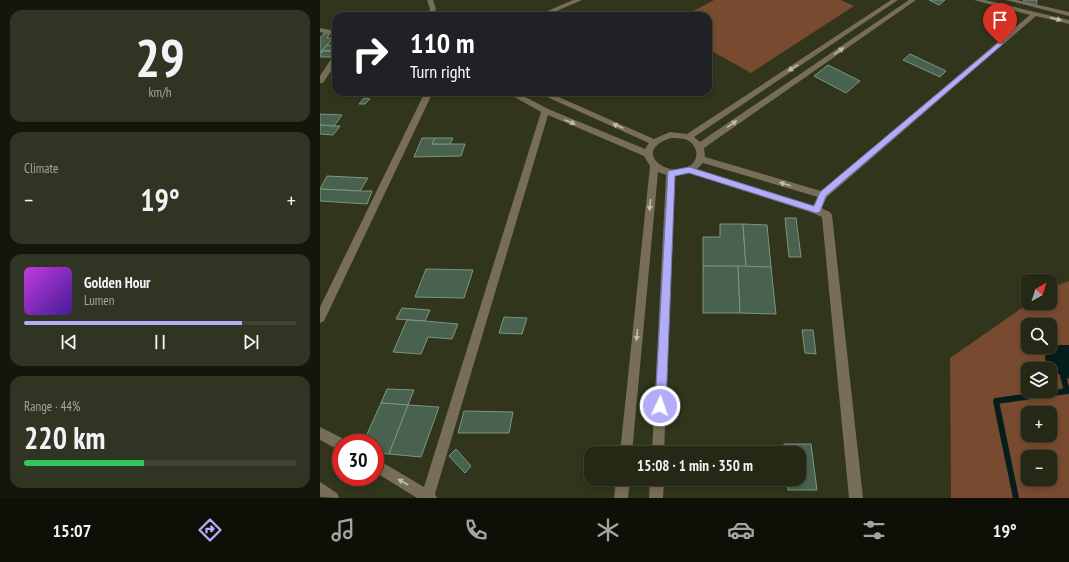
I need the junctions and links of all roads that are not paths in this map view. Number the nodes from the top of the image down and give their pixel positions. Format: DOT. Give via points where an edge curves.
graph roads {
  1 [pos="430,0"];
  2 [pos="579,0"];
  3 [pos="895,0"];
  4 [pos="913,0"];
  5 [pos="977,0"];
  6 [pos="1009,0"];
  7 [pos="432,12"];
  8 [pos="549,12"];
  9 [pos="1035,14"];
  10 [pos="1069,14"];
  11 [pos="1069,22"];
  12 [pos="320,30"];
  13 [pos="332,32"];
  14 [pos="332,64"];
  15 [pos="320,81"];
  16 [pos="427,96"];
  17 [pos="517,96"];
  18 [pos="549,96"];
  19 [pos="545,111"];
  20 [pos="688,137"];
  21 [pos="654,142"];
  22 [pos="700,146"];
  23 [pos="648,154"];
  24 [pos="701,159"];
  25 [pos="654,166"];
  26 [pos="689,170"];
  27 [pos="671,173"];
  28 [pos="823,195"];
  29 [pos="816,210"];
  30 [pos="320,318"];
  31 [pos="320,433"];
  32 [pos="332,440"];
  33 [pos="627,446"];
  34 [pos="658,446"];
  35 [pos="384,470"];
  36 [pos="622,486"];
  37 [pos="657,486"];
  38 [pos="320,489"];
  39 [pos="429,497"];
  40 [pos="332,498"];
  41 [pos="621,498"];
  42 [pos="656,498"];
  43 [pos="856,498"];
  1 -- 7 [label="street"];
  2 -- 8 [label="street"];
  3 -- 20 [label="street, one-way"];
  22 -- 4 [label="street, one-way"];
  5 -- 9 [label="street"];
  6 -- 10 [label="street"];
  9 -- 11 [label="street, one-way"];
  9 -- 28 [label="street"];
  12 -- 13 [label="street"];
  14 -- 15 [label="street"];
  16 -- 30 [label="street"];
  17 -- 19 [label="street"];
  21 -- 18 [label="street, one-way"];
  19 -- 23 [label="street, one-way"];
  19 -- 39 [label="street"];
  20 -- 21 [label="street" via="670,135"];
  20 -- 22 [label="street"];
  21 -- 23 [label="street" via="649,147"];
  22 -- 24 [label="street"];
  23 -- 25 [label="street" via="649,161"];
  24 -- 26 [label="street"];
  28 -- 24 [label="street, one-way"];
  25 -- 27 [label="street"];
  25 -- 33 [label="street, one-way"];
  26 -- 27 [label="street"];
  26 -- 29 [label="street"];
  27 -- 34 [label="street"];
  28 -- 29 [label="street"];
  29 -- 43 [label="street" via="827,215"];
  31 -- 32 [label="street"];
  39 -- 35 [label="street, one-way"];
  36 -- 41 [label="street"];
  37 -- 42 [label="street"];
  38 -- 40 [label="street"];
}
